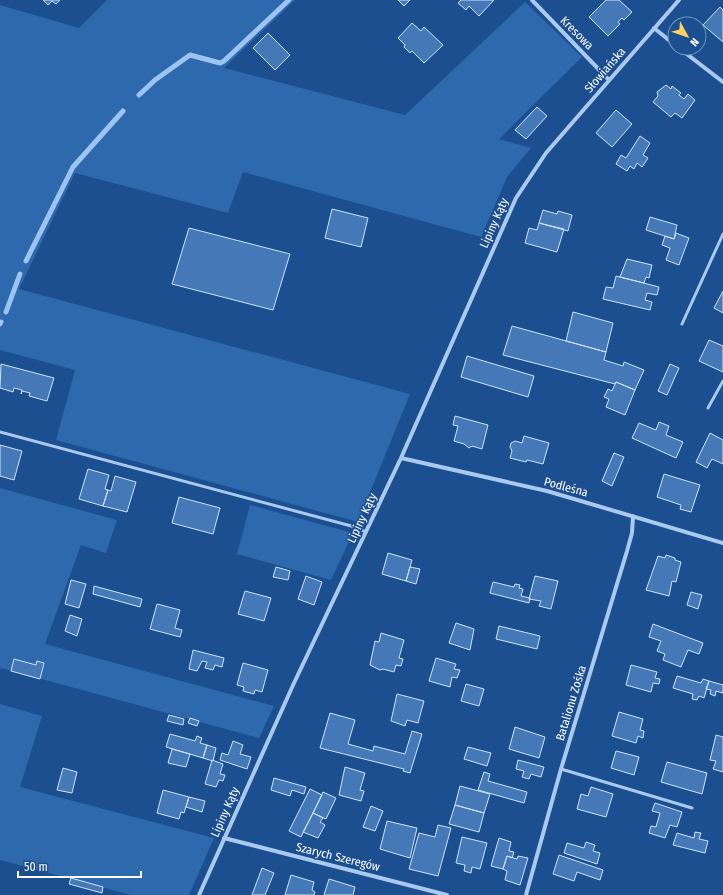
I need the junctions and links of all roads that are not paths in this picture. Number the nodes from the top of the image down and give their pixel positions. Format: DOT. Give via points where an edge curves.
graph roads {
  1 [pos="532,0"];
  2 [pos="679,0"];
  3 [pos="654,28"];
  4 [pos="667,39"];
  5 [pos="689,56"];
  6 [pos="609,80"];
  7 [pos="723,82"];
  8 [pos="546,153"];
  9 [pos="723,234"];
  10 [pos="682,324"];
  11 [pos="723,381"];
  12 [pos="708,408"];
  13 [pos="0,432"];
  14 [pos="401,458"];
  15 [pos="633,516"];
  16 [pos="366,532"];
  17 [pos="723,543"];
  18 [pos="561,769"];
  19 [pos="692,808"];
  20 [pos="224,838"];
  21 [pos="199,895"];
  22 [pos="447,895"];
  23 [pos="526,895"];
  1 -- 6 [label="street, Kresowa"];
  2 -- 3 [label="street, Słowiańska"];
  3 -- 4 [label="street"];
  3 -- 6 [label="street, Słowiańska"];
  5 -- 7 [label="street"];
  6 -- 8 [label="street, Słowiańska"];
  8 -- 14 [label="street, Lipiny Kąty" via="516,198"];
  9 -- 10 [label="lane"];
  11 -- 12 [label="lane"];
  13 -- 16 [label="lane"];
  14 -- 15 [label="street, Podleśna" via="547,491"];
  14 -- 16 [label="street, Lipiny Kąty"];
  15 -- 17 [label="street, Podleśna"];
  15 -- 18 [label="street, Batalionu Zośka" via="627,551"];
  16 -- 20 [label="street, Lipiny Kąty"];
  18 -- 19 [label="lane"];
  18 -- 23 [label="street, Batalionu Zośka"];
  20 -- 21 [label="street, Lipiny Kąty"];
  20 -- 22 [label="street, Szarych Szeregów"];
}
